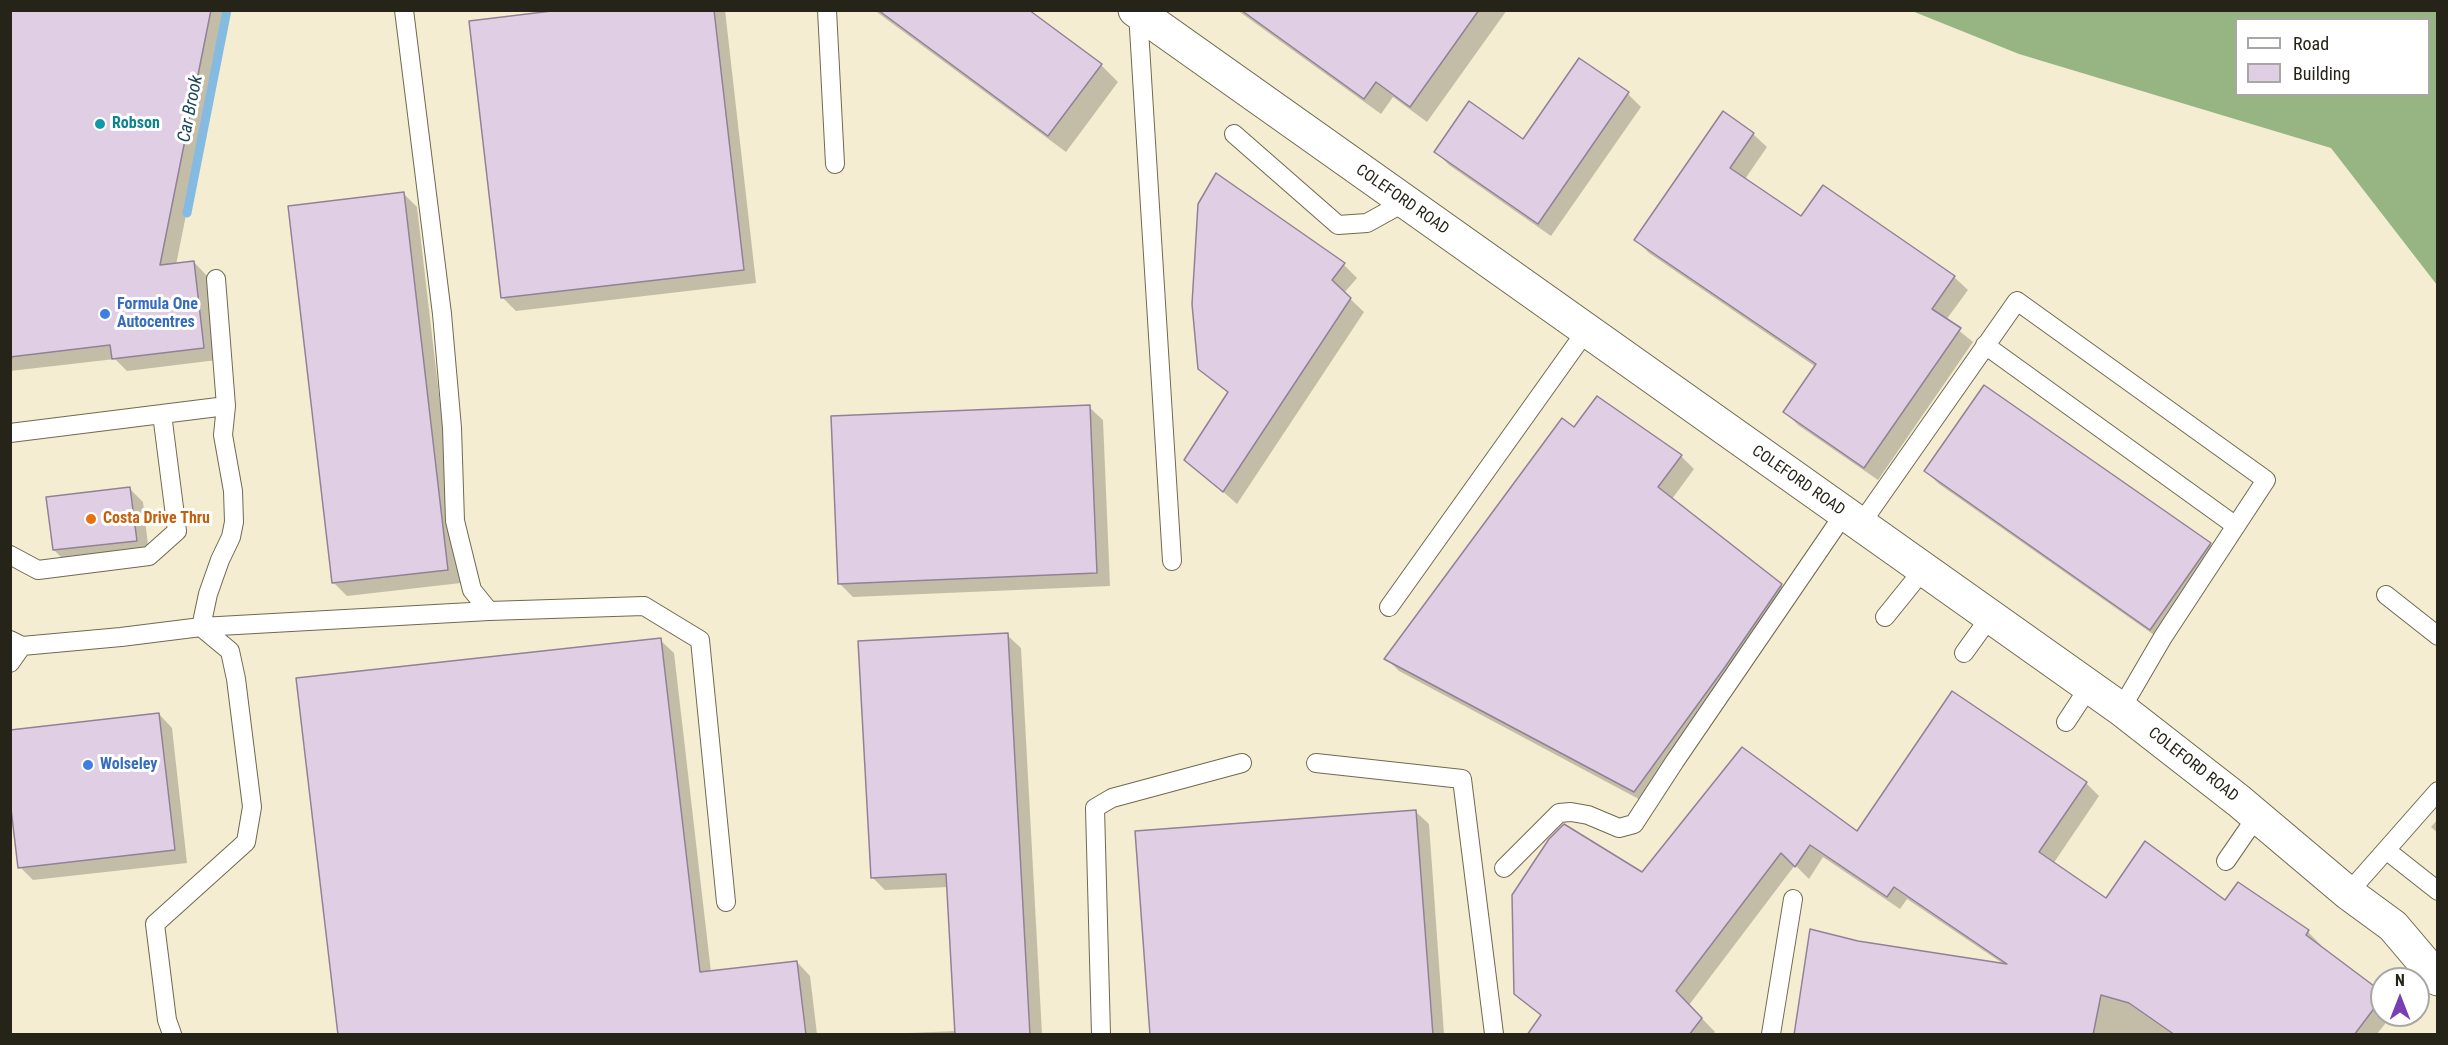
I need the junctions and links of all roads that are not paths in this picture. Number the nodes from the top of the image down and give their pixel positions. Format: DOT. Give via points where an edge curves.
graph roads {
  1 [pos="404,10"];
  2 [pos="827,10"];
  3 [pos="1137,12"];
  4 [pos="1234,134"];
  5 [pos="835,164"];
  6 [pos="1405,202"];
  7 [pos="216,279"];
  8 [pos="1586,331"];
  9 [pos="1985,345"];
  10 [pos="226,406"];
  11 [pos="162,414"];
  12 [pos="10,433"];
  13 [pos="1852,520"];
  14 [pos="2236,526"];
  15 [pos="10,555"];
  16 [pos="1172,561"];
  17 [pos="1923,570"];
  18 [pos="2386,595"];
  19 [pos="1389,607"];
  20 [pos="489,611"];
  21 [pos="1885,617"];
  22 [pos="1990,617"];
  23 [pos="201,627"];
  24 [pos="2438,636"];
  25 [pos="16,643"];
  26 [pos="1965,653"];
  27 [pos="10,663"];
  28 [pos="2089,687"];
  29 [pos="2121,709"];
  30 [pos="2066,722"];
  31 [pos="1242,763"];
  32 [pos="1316,763"];
  33 [pos="2438,790"];
  34 [pos="2257,816"];
  35 [pos="2386,850"];
  36 [pos="2226,861"];
  37 [pos="1504,868"];
  38 [pos="2438,891"];
  39 [pos="2348,893"];
  40 [pos="1793,899"];
  41 [pos="726,902"];
  42 [pos="2438,979"];
  43 [pos="172,1035"];
  44 [pos="1101,1035"];
  45 [pos="1494,1035"];
  46 [pos="1771,1035"];
  1 -- 20 [label="lane" via="442,314 455,520 472,590"];
  2 -- 5 [label="lane"];
  3 -- 6 [label="street, COLEFORD ROAD"];
  3 -- 16 [label="lane"];
  4 -- 6 [label="lane" via="1338,225 1367,223"];
  6 -- 8 [label="street, COLEFORD ROAD"];
  7 -- 10 [label="lane"];
  8 -- 13 [label="street, COLEFORD ROAD"];
  8 -- 19 [label="lane"];
  9 -- 13 [label="lane"];
  9 -- 14 [label="lane"];
  9 -- 14 [label="lane" via="2017,301 2266,480"];
  10 -- 11 [label="lane"];
  10 -- 23 [label="lane" via="223,435 234,522 208,594"];
  11 -- 12 [label="lane"];
  11 -- 15 [label="lane" via="177,531 149,556 38,570"];
  13 -- 17 [label="street, COLEFORD ROAD"];
  13 -- 37 [label="lane" via="1675,760 1634,824 1619,828 1588,815 1559,813"];
  14 -- 29 [label="lane"];
  17 -- 21 [label="lane"];
  17 -- 22 [label="street, COLEFORD ROAD"];
  18 -- 24 [label="lane"];
  20 -- 23 [label="lane"];
  20 -- 41 [label="lane" via="645,606 700,640"];
  22 -- 26 [label="lane"];
  22 -- 28 [label="street, COLEFORD ROAD"];
  23 -- 25 [label="lane" via="121,637"];
  23 -- 43 [label="lane" via="230,651 252,807 246,842 155,924"];
  25 -- 27 [label="lane"];
  28 -- 29 [label="street, COLEFORD ROAD"];
  28 -- 30 [label="lane"];
  29 -- 34 [label="street, COLEFORD ROAD"];
  31 -- 44 [label="lane" via="1112,798 1095,808"];
  32 -- 45 [label="lane" via="1462,779"];
  33 -- 35 [label="lane"];
  34 -- 36 [label="lane"];
  34 -- 39 [label="street, COLEFORD ROAD"];
  35 -- 38 [label="lane"];
  35 -- 39 [label="lane"];
  39 -- 42 [label="street, COLEFORD ROAD" via="2393,926"];
  40 -- 46 [label="lane"];
}
